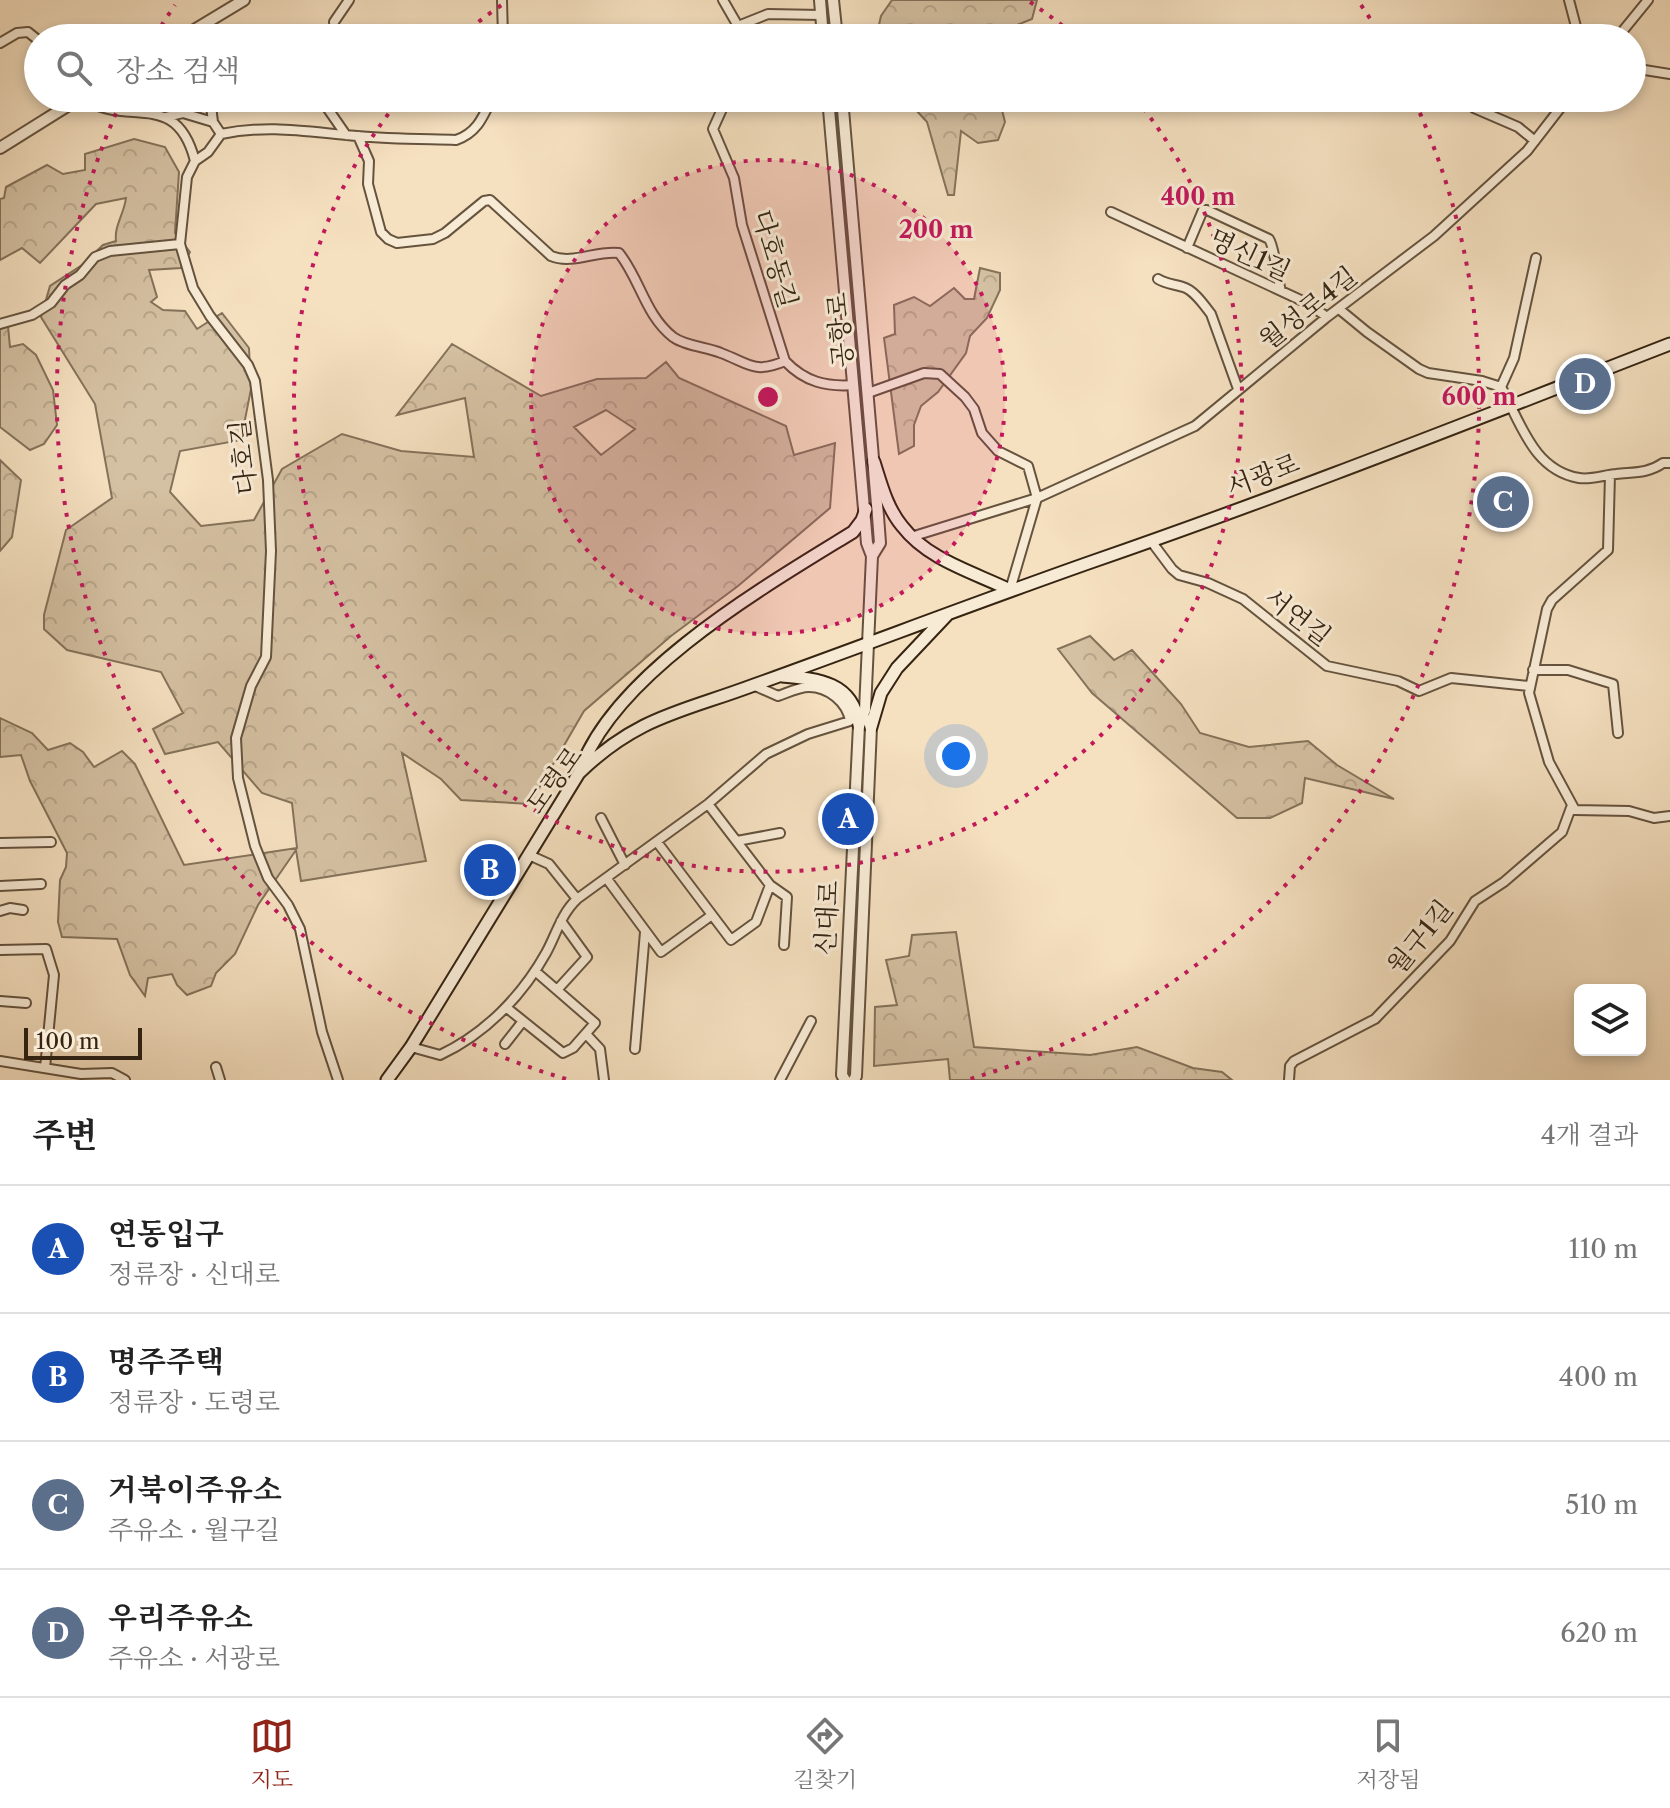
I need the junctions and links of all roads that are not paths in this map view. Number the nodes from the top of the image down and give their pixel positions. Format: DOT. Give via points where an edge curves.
graph roads {
  1 [pos="244,0"];
  2 [pos="349,0"];
  3 [pos="502,0"];
  4 [pos="723,0"];
  5 [pos="820,0"];
  6 [pos="833,0"];
  7 [pos="1569,0"];
  8 [pos="1648,0"];
  9 [pos="821,15"];
  10 [pos="207,23"];
  11 [pos="334,24"];
  12 [pos="503,24"];
  13 [pos="737,24"];
  14 [pos="743,24"];
  15 [pos="822,24"];
  16 [pos="836,24"];
  17 [pos="1575,24"];
  18 [pos="1628,24"];
  19 [pos="24,32"];
  20 [pos="0,43"];
  21 [pos="1646,70"];
  22 [pos="1670,74"];
  23 [pos="59,112"];
  24 [pos="142,112"];
  25 [pos="212,112"];
  26 [pos="330,112"];
  27 [pos="485,112"];
  28 [pos="721,112"];
  29 [pos="829,112"];
  30 [pos="843,112"];
  31 [pos="1483,112"];
  32 [pos="1557,112"];
  33 [pos="183,113"];
  34 [pos="166,117"];
  35 [pos="213,122"];
  36 [pos="221,134"];
  37 [pos="346,135"];
  38 [pos="358,136"];
  39 [pos="1535,141"];
  40 [pos="0,148"];
  41 [pos="195,161"];
  42 [pos="1111,212"];
  43 [pos="180,244"];
  44 [pos="1187,248"];
  45 [pos="1536,258"];
  46 [pos="1158,279"];
  47 [pos="1281,291"];
  48 [pos="1339,309"];
  49 [pos="1327,317"];
  50 [pos="0,324"];
  51 [pos="1670,344"];
  52 [pos="785,361"];
  53 [pos="854,385"];
  54 [pos="1501,387"];
  55 [pos="1238,389"];
  56 [pos="868,393"];
  57 [pos="1511,406"];
  58 [pos="874,462"];
  59 [pos="1670,463"];
  60 [pos="1610,475"];
  61 [pos="1037,498"];
  62 [pos="866,509"];
  63 [pos="911,537"];
  64 [pos="1151,541"];
  65 [pos="872,556"];
  66 [pos="1010,590"];
  67 [pos="952,611"];
  68 [pos="870,641"];
  69 [pos="1533,670"];
  70 [pos="778,676"];
  71 [pos="753,685"];
  72 [pos="1529,686"];
  73 [pos="865,726"];
  74 [pos="1618,733"];
  75 [pos="579,773"];
  76 [pos="708,804"];
  77 [pos="1572,804"];
  78 [pos="1670,816"];
  79 [pos="601,818"];
  80 [pos="780,833"];
  81 [pos="737,841"];
  82 [pos="51,842"];
  83 [pos="657,842"];
  84 [pos="0,843"];
  85 [pos="529,855"];
  86 [pos="625,865"];
  87 [pos="607,879"];
  88 [pos="41,884"];
  89 [pos="770,885"];
  90 [pos="0,886"];
  91 [pos="577,899"];
  92 [pos="23,910"];
  93 [pos="0,911"];
  94 [pos="712,915"];
  95 [pos="561,921"];
  96 [pos="645,931"];
  97 [pos="784,945"];
  98 [pos="0,950"];
  99 [pos="535,971"];
  100 [pos="557,990"];
  101 [pos="0,1001"];
  102 [pos="26,1003"];
  103 [pos="507,1008"];
  104 [pos="523,1021"];
  105 [pos="811,1021"];
  106 [pos="586,1034"];
  107 [pos="505,1044"];
  108 [pos="411,1047"];
  109 [pos="635,1049"];
  110 [pos="0,1061"];
  111 [pos="216,1067"];
  112 [pos="45,1068"];
  113 [pos="125,1080"];
  114 [pos="220,1080"];
  115 [pos="338,1080"];
  116 [pos="387,1080"];
  117 [pos="604,1080"];
  118 [pos="780,1080"];
  119 [pos="845,1080"];
  120 [pos="854,1080"];
  121 [pos="1289,1080"];
  1 -- 10 [label="street"];
  2 -- 11 [label="street"];
  3 -- 12 [label="street"];
  4 -- 13 [label="street"];
  5 -- 9 [label="street"];
  6 -- 16 [label="street"];
  7 -- 17 [label="street"];
  8 -- 18 [label="street"];
  9 -- 14 [label="street" via="768,14"];
  9 -- 15 [label="street"];
  19 -- 20 [label="street"];
  21 -- 22 [label="street"];
  23 -- 40 [label="street"];
  24 -- 34 [label="street"];
  25 -- 35 [label="street"];
  26 -- 37 [label="street"];
  27 -- 38 [label="street" via="469,136 456,140"];
  28 -- 52 [label="street, 다호동길" via="713,129 734,178 742,225"];
  29 -- 53 [label="street, 공항로"];
  30 -- 56 [label="street, 공항로"];
  31 -- 39 [label="street"];
  32 -- 39 [label="street, 월성로4길"];
  33 -- 34 [label="street"];
  33 -- 35 [label="street"];
  34 -- 41 [label="street" via="186,136"];
  35 -- 36 [label="street"];
  36 -- 37 [label="street" via="280,127"];
  36 -- 41 [label="street, 다호길"];
  37 -- 38 [label="street"];
  38 -- 52 [label="street" via="369,161 368,184 381,232 388,239 433,239 490,200 563,261 619,253 646,305 674,339 753,368"];
  39 -- 48 [label="street, 월성로4길" via="1434,236"];
  41 -- 43 [label="street, 다호길" via="187,177"];
  42 -- 44 [label="street, 명신1길"];
  43 -- 50 [label="street" via="95,257 51,303"];
  43 -- 115 [label="street, 다호길" via="193,288 255,381 268,480 270,613 266,657 236,738 238,778 268,878 300,929"];
  44 -- 47 [label="street, 명신1길"];
  44 -- 47 [label="street" via="1207,210 1273,243"];
  45 -- 54 [label="street" via="1514,358"];
  46 -- 55 [label="street" via="1186,287 1205,305"];
  47 -- 49 [label="street, 명신1길"];
  48 -- 49 [label="street, 월성로4길"];
  48 -- 54 [label="street" via="1419,369"];
  49 -- 55 [label="street, 월성로4길"];
  51 -- 57 [label="main road, 서광로"];
  52 -- 53 [label="street" via="812,382"];
  53 -- 62 [label="street, 공항로"];
  54 -- 57 [label="street"];
  55 -- 61 [label="street, 월성로4길" via="1195,426"];
  56 -- 58 [label="street, 공항로"];
  56 -- 61 [label="street" via="924,373 940,374 965,397 982,433 998,451 1028,466"];
  57 -- 60 [label="street" via="1534,450 1558,472 1581,478"];
  57 -- 64 [label="main road, 서광로"];
  58 -- 63 [label="main road" via="886,499"];
  58 -- 65 [label="street, 공항로" via="880,543"];
  59 -- 60 [label="street" via="1638,474"];
  60 -- 69 [label="street" via="1608,550 1552,600"];
  61 -- 63 [label="street, 월성로4길"];
  61 -- 66 [label="street"];
  62 -- 65 [label="street, 공항로"];
  62 -- 75 [label="main road" via="853,532 679,649 617,710 594,740"];
  63 -- 66 [label="main road" via="934,556"];
  64 -- 66 [label="main road, 서광로"];
  64 -- 72 [label="street, 서연길" via="1179,575 1243,599 1327,666 1398,681 1419,691 1451,678"];
  65 -- 68 [label="street, 공항로"];
  66 -- 67 [label="main road, 서광로"];
  67 -- 68 [label="main road, 서광로"];
  67 -- 73 [label="main road" via="897,668"];
  68 -- 70 [label="main road, 도령로"];
  68 -- 73 [label="street, 신대로"];
  69 -- 72 [label="street"];
  69 -- 74 [label="street" via="1568,670 1613,684"];
  70 -- 71 [label="main road, 도령로"];
  70 -- 73 [label="main road" via="819,679 835,687 849,698"];
  71 -- 75 [label="main road, 도령로" via="637,728"];
  71 -- 76 [label="street" via="778,696 807,687 821,689 844,704 850,721 766,754"];
  72 -- 77 [label="street" via="1549,762"];
  73 -- 119 [label="street, 신대로" via="842,1059"];
  73 -- 120 [label="street, 신대로"];
  75 -- 85 [label="main road, 도령로"];
  76 -- 81 [label="street"];
  76 -- 83 [label="street"];
  77 -- 78 [label="street" via="1575,810"];
  77 -- 121 [label="street, 월구1길" via="1562,832 1475,901 1450,941 1397,997 1368,1024 1294,1061"];
  79 -- 86 [label="street"];
  80 -- 81 [label="street"];
  81 -- 89 [label="street"];
  82 -- 84 [label="street"];
  83 -- 86 [label="street"];
  83 -- 94 [label="street"];
  85 -- 91 [label="street" via="549,864"];
  85 -- 108 [label="main road, 도령로"];
  86 -- 87 [label="street"];
  87 -- 91 [label="street"];
  87 -- 96 [label="street"];
  88 -- 90 [label="street"];
  89 -- 94 [label="street" via="756,922 731,940"];
  89 -- 97 [label="street" via="787,897"];
  91 -- 95 [label="street"];
  92 -- 93 [label="street"];
  94 -- 96 [label="street" via="661,952"];
  95 -- 99 [label="street"];
  95 -- 100 [label="street" via="587,957"];
  96 -- 109 [label="street"];
  98 -- 112 [label="street" via="46,949 54,975"];
  99 -- 100 [label="street"];
  99 -- 103 [label="street"];
  100 -- 106 [label="street" via="595,1023"];
  101 -- 102 [label="street"];
  103 -- 104 [label="street"];
  103 -- 108 [label="street" via="440,1055"];
  104 -- 106 [label="street" via="563,1053"];
  104 -- 107 [label="street"];
  105 -- 118 [label="street"];
  106 -- 117 [label="street" via="600,1049"];
  108 -- 116 [label="main road, 도령로"];
  110 -- 112 [label="street"];
  111 -- 114 [label="street"];
  112 -- 113 [label="street" via="112,1073"];
}
